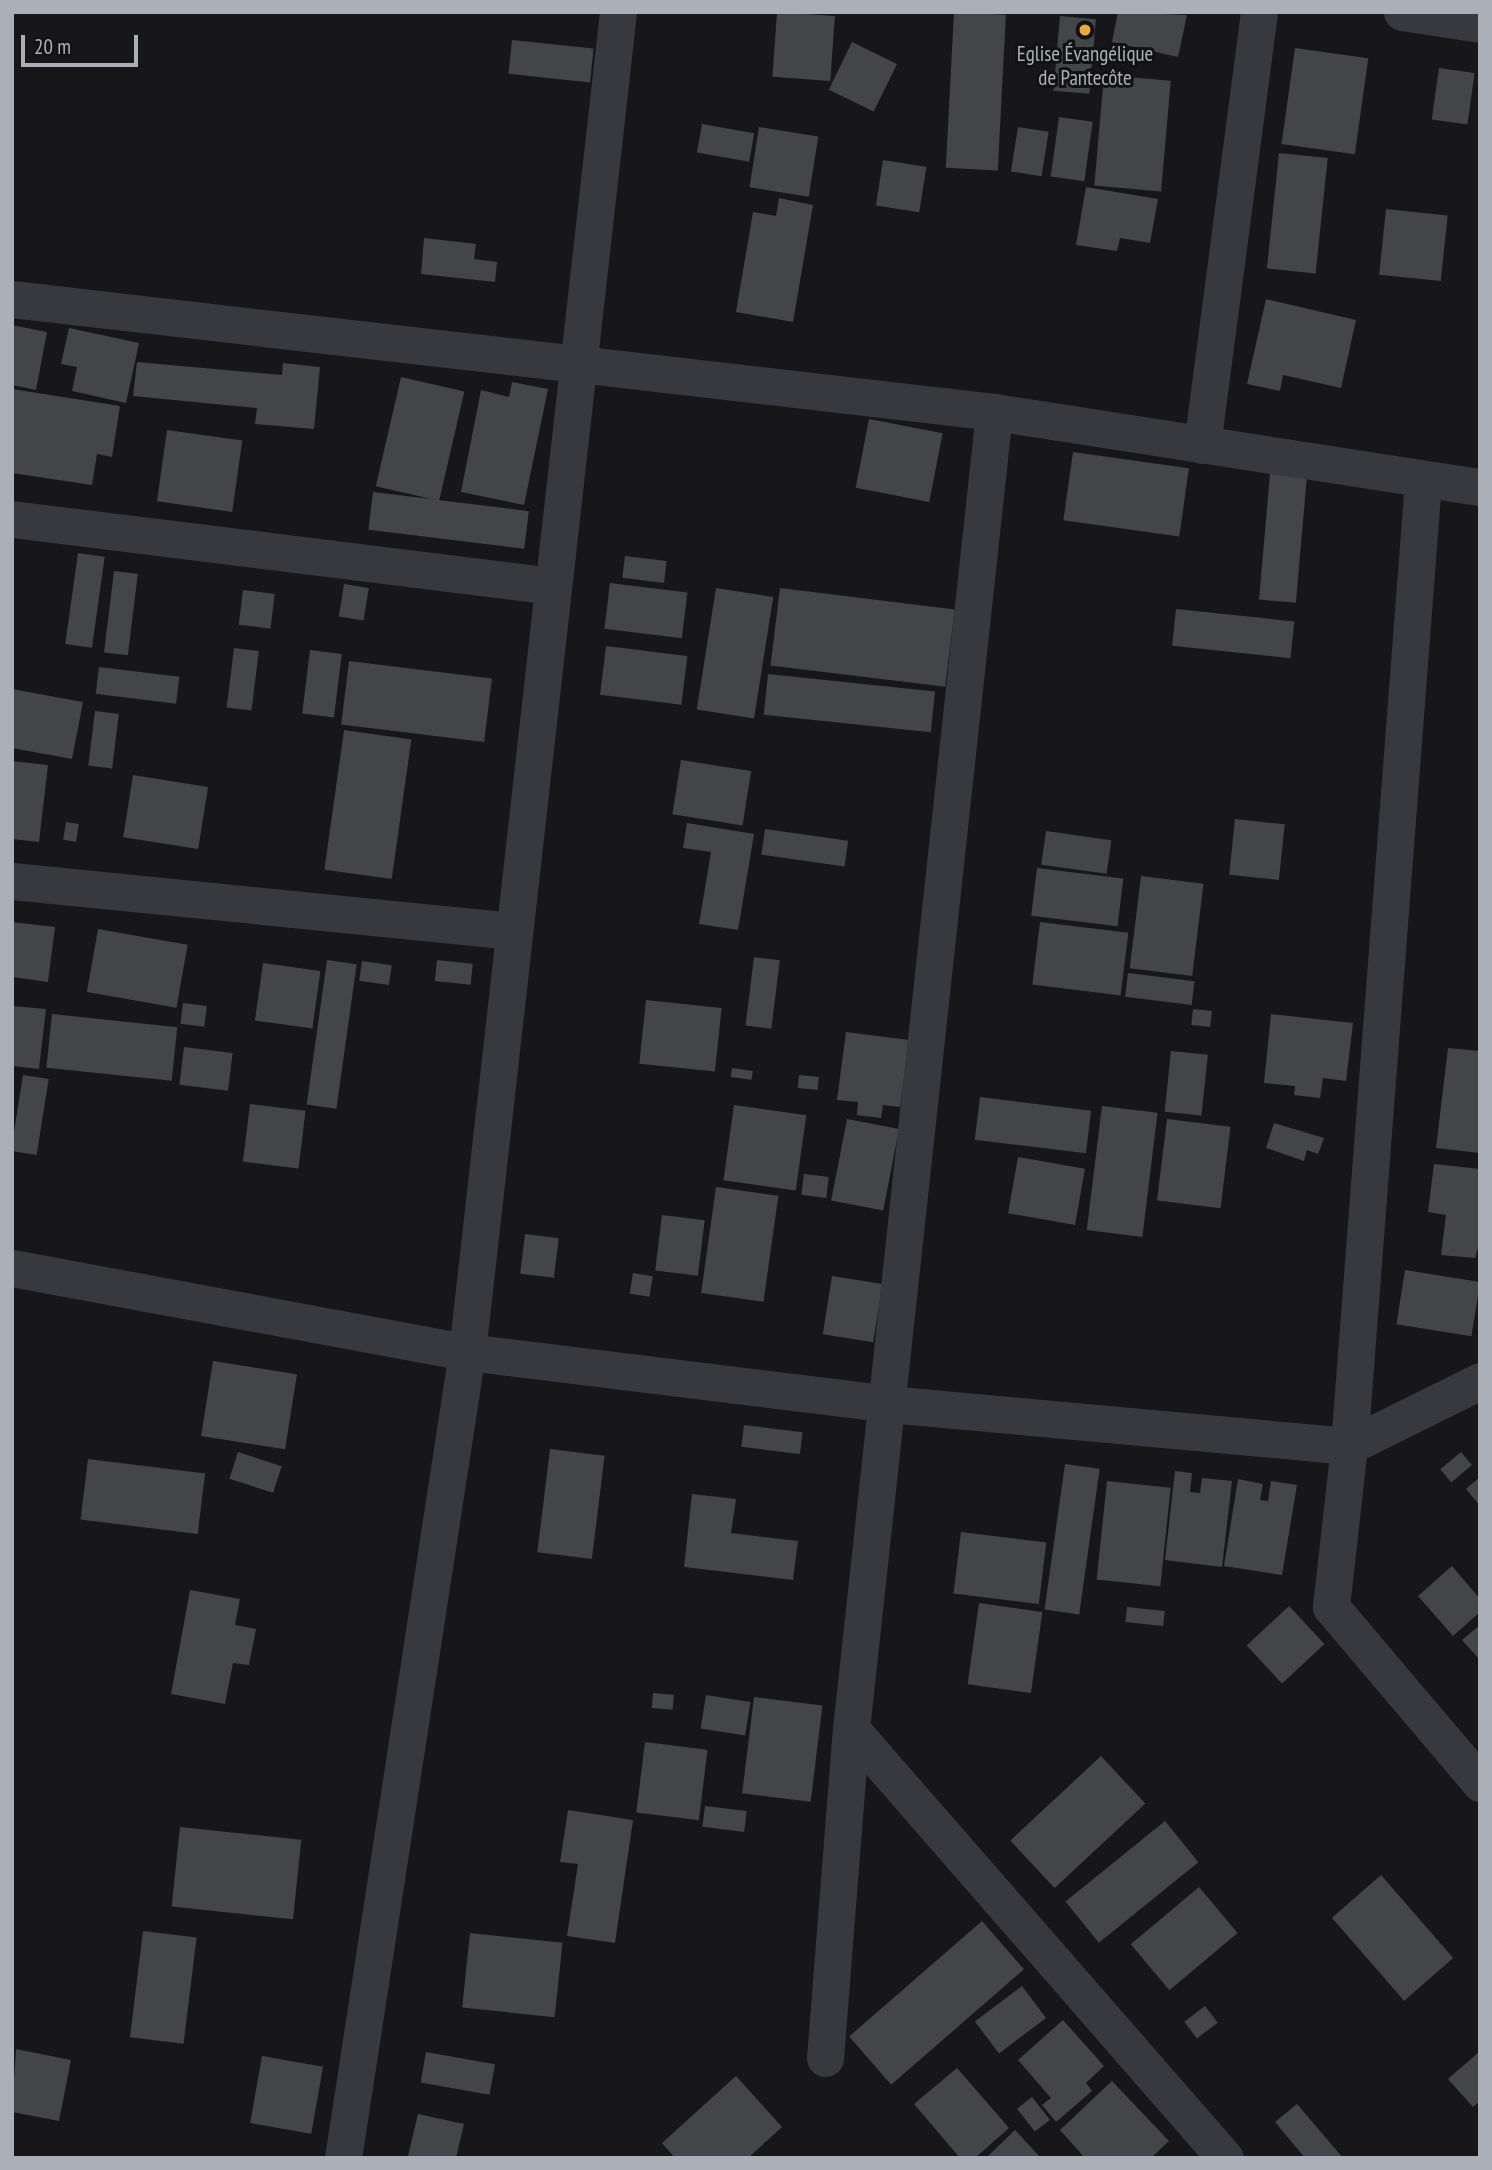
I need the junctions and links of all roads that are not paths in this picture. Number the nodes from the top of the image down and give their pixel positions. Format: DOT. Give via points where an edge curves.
graph roads {
  1 [pos="618,12"];
  2 [pos="1259,12"];
  3 [pos="1402,12"];
  4 [pos="1480,24"];
  5 [pos="12,299"];
  6 [pos="577,364"];
  7 [pos="995,412"];
  8 [pos="1202,445"];
  9 [pos="1423,481"];
  10 [pos="1480,487"];
  11 [pos="12,519"];
  12 [pos="552,586"];
  13 [pos="12,881"];
  14 [pos="514,931"];
  15 [pos="12,1268"];
  16 [pos="467,1352"];
  17 [pos="1480,1381"];
  18 [pos="888,1404"];
  19 [pos="1349,1446"];
  20 [pos="851,1729"];
  21 [pos="1480,1783"];
  22 [pos="825,2058"];
  23 [pos="343,2158"];
  24 [pos="1225,2158"];
  1 -- 6 [label="street"];
  2 -- 8 [label="street"];
  3 -- 4 [label="street"];
  5 -- 6 [label="street"];
  6 -- 7 [label="street"];
  6 -- 12 [label="street"];
  7 -- 8 [label="street"];
  7 -- 18 [label="street"];
  8 -- 9 [label="street"];
  9 -- 10 [label="street"];
  9 -- 19 [label="street"];
  11 -- 12 [label="street"];
  12 -- 14 [label="street"];
  13 -- 14 [label="street"];
  14 -- 16 [label="street"];
  15 -- 16 [label="street"];
  16 -- 18 [label="street"];
  16 -- 23 [label="street"];
  17 -- 19 [label="street"];
  18 -- 19 [label="street"];
  18 -- 20 [label="street"];
  19 -- 21 [label="street" via="1331,1607"];
  20 -- 22 [label="street"];
  20 -- 24 [label="street"];
}
